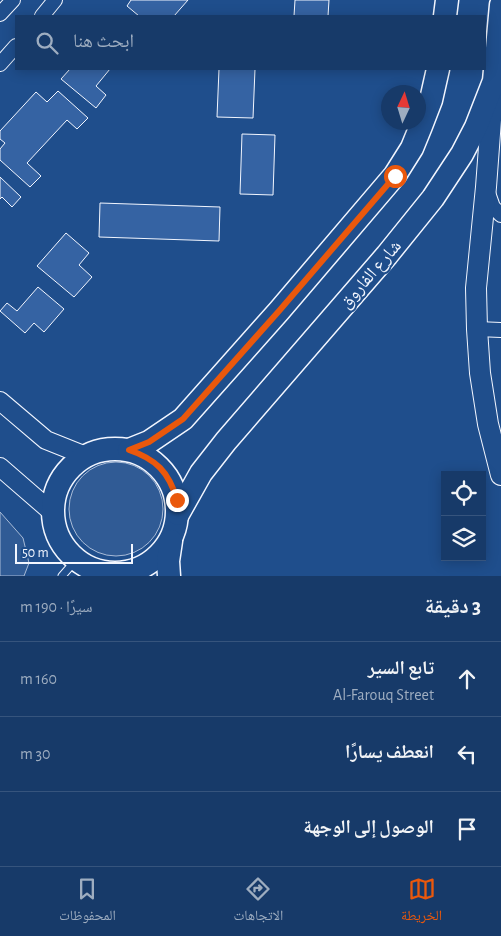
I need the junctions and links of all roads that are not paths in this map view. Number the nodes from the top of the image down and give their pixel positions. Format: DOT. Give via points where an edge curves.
graph roads {
  1 [pos="13,0"];
  2 [pos="55,0"];
  3 [pos="447,0"];
  4 [pos="501,5"];
  5 [pos="43,10"];
  6 [pos="0,14"];
  7 [pos="445,15"];
  8 [pos="15,47"];
  9 [pos="0,64"];
  10 [pos="438,70"];
  11 [pos="497,90"];
  12 [pos="486,187"];
  13 [pos="501,215"];
  14 [pos="477,329"];
  15 [pos="501,330"];
  16 [pos="0,401"];
  17 [pos="129,450"];
  18 [pos="86,456"];
  19 [pos="0,467"];
  20 [pos="501,473"];
  21 [pos="53,513"];
  22 [pos="178,514"];
  23 [pos="171,541"];
  24 [pos="80,570"];
  25 [pos="169,576"];
  1 -- 6 [label="street"];
  2 -- 5 [label="street"];
  3 -- 7 [label="main road"];
  4 -- 11 [label="main road, شارع الفاروق"];
  8 -- 9 [label="street"];
  10 -- 17 [label="main road" via="431,100 415,141 395,176 183,419 149,442"];
  11 -- 12 [label="main road"];
  11 -- 22 [label="main road, شارع الفاروق" via="462,154 433,198 226,441 201,473"];
  12 -- 13 [label="street" via="493,207"];
  12 -- 14 [label="main road" via="476,288"];
  14 -- 15 [label="street"];
  14 -- 20 [label="main road" via="488,424"];
  16 -- 18 [label="street" via="46,440"];
  17 -- 18 [label="main road" via="114,449"];
  17 -- 22 [label="main road" via="143,455 165,473 173,486"];
  18 -- 21 [label="main road" via="61,480 54,496"];
  19 -- 21 [label="street"];
  21 -- 24 [label="main road" via="59,539"];
  22 -- 23 [label="main road"];
  23 -- 24 [label="main road" via="144,567 125,573"];
  23 -- 25 [label="main road"];
}
